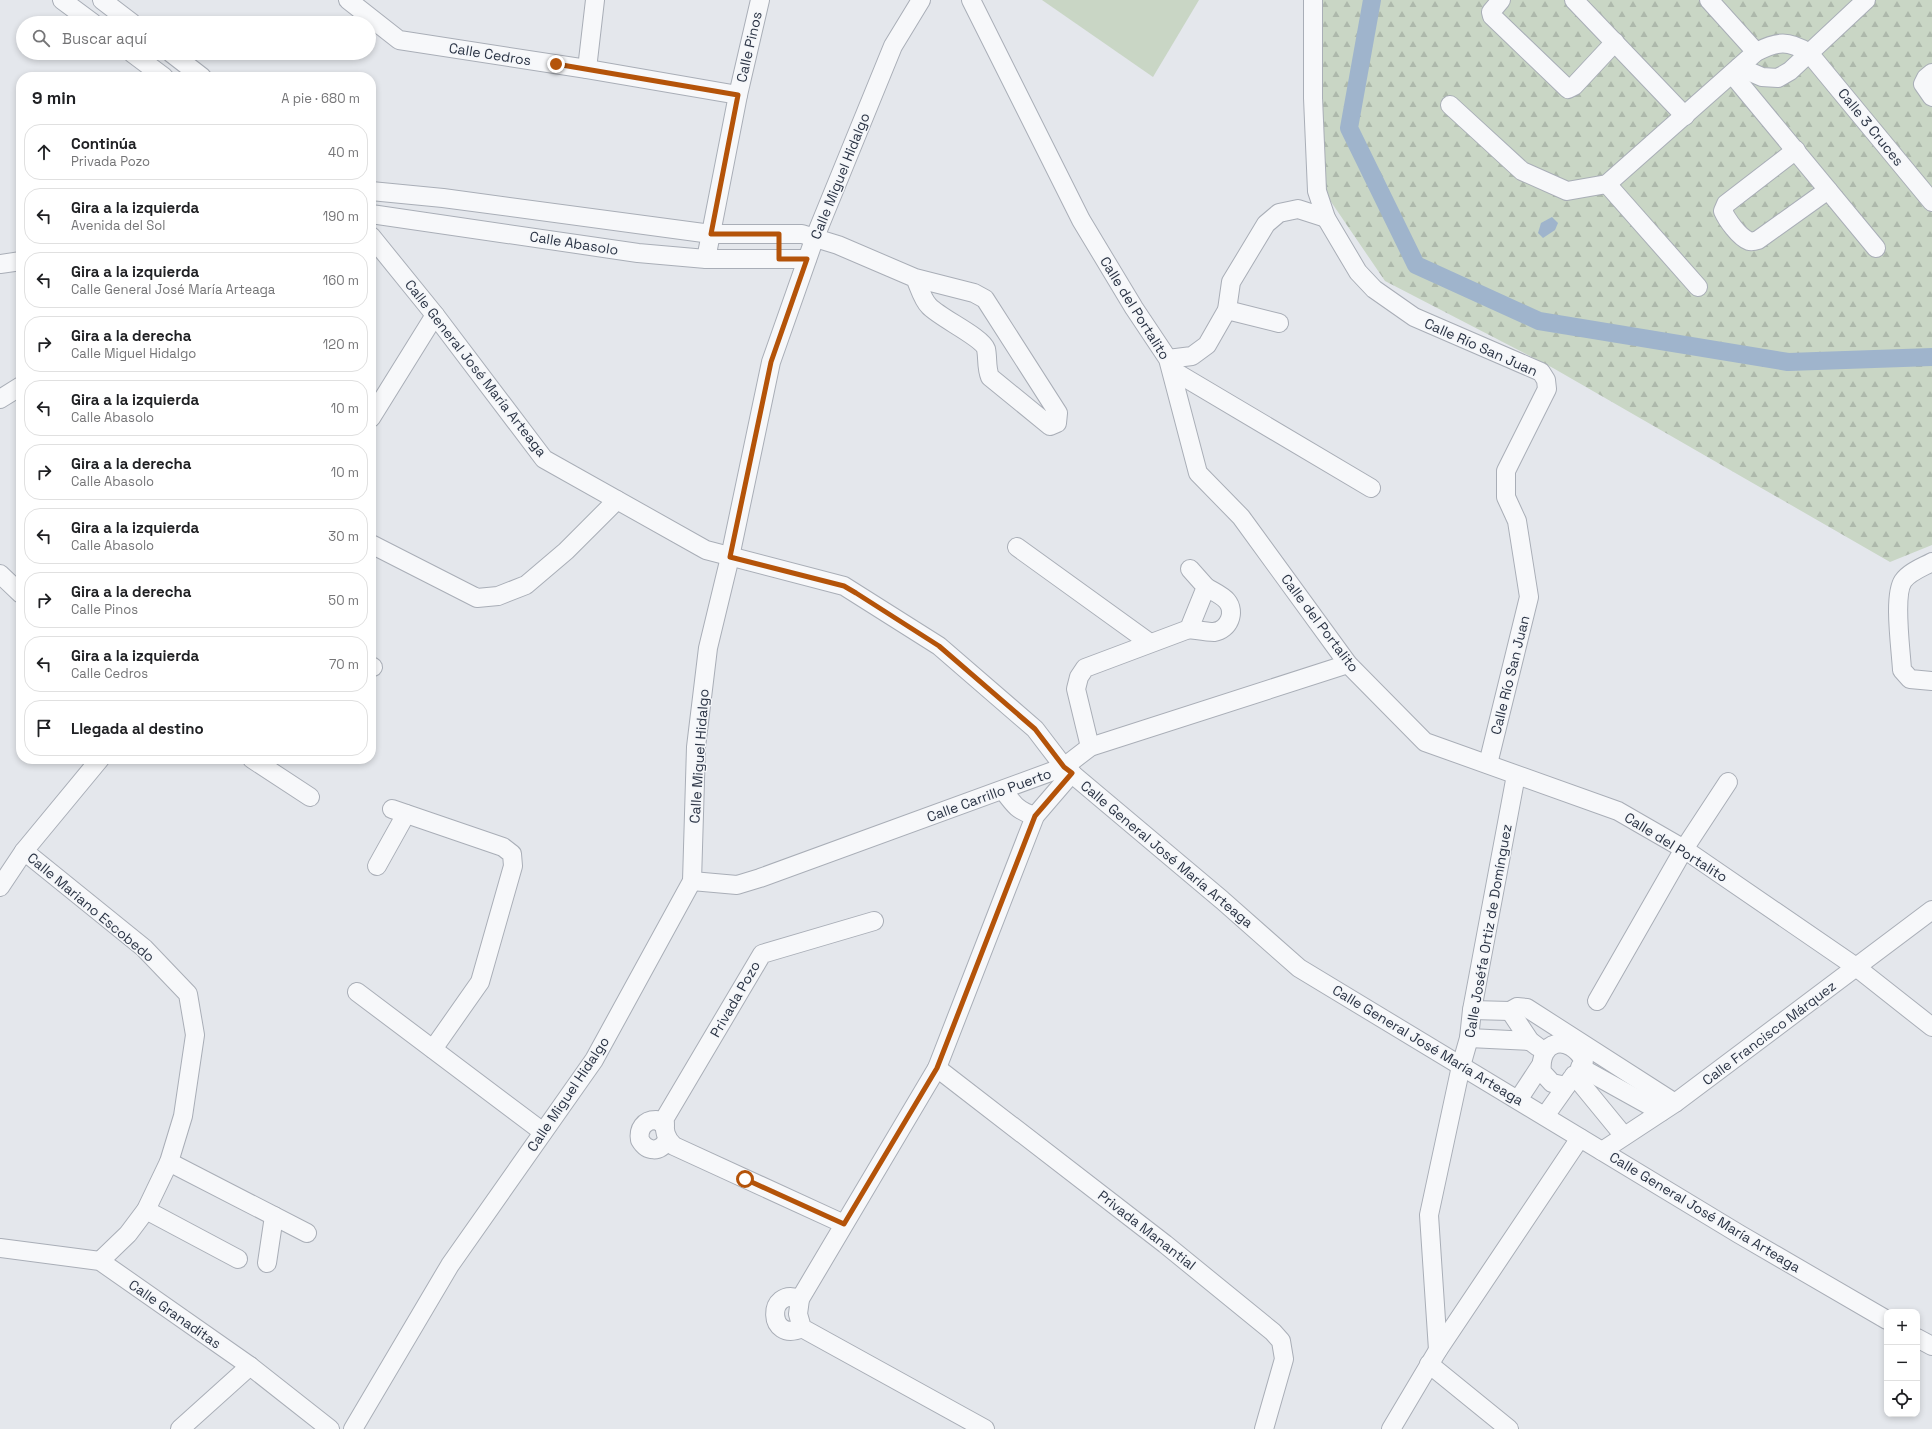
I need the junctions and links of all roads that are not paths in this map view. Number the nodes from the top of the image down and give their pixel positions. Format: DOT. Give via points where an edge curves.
graph roads {
  1 [pos="62,0"];
  2 [pos="102,0"];
  3 [pos="348,0"];
  4 [pos="595,0"];
  5 [pos="760,0"];
  6 [pos="922,0"];
  7 [pos="971,0"];
  8 [pos="1313,0"];
  9 [pos="1501,0"];
  10 [pos="1574,0"];
  11 [pos="1709,0"];
  12 [pos="1858,3"];
  13 [pos="84,16"];
  14 [pos="123,16"];
  15 [pos="368,16"];
  16 [pos="376,22"];
  17 [pos="1615,42"];
  18 [pos="1756,52"];
  19 [pos="1810,53"];
  20 [pos="141,60"];
  21 [pos="180,60"];
  22 [pos="587,69"];
  23 [pos="1735,71"];
  24 [pos="157,72"];
  25 [pos="196,72"];
  26 [pos="1932,73"];
  27 [pos="738,95"];
  28 [pos="1932,97"];
  29 [pos="1450,105"];
  30 [pos="1685,116"];
  31 [pos="1796,150"];
  32 [pos="1607,184"];
  33 [pos="1828,190"];
  34 [pos="376,191"];
  35 [pos="404,193"];
  36 [pos="1932,202"];
  37 [pos="376,215"];
  38 [pos="395,217"];
  39 [pos="1326,218"];
  40 [pos="643,225"];
  41 [pos="711,234"];
  42 [pos="779,234"];
  43 [pos="815,237"];
  44 [pos="376,238"];
  45 [pos="1876,248"];
  46 [pos="638,253"];
  47 [pos="706,259"];
  48 [pos="779,259"];
  49 [pos="807,259"];
  50 [pos="16,262"];
  51 [pos="0,264"];
  52 [pos="915,278"];
  53 [pos="1698,287"];
  54 [pos="1227,310"];
  55 [pos="435,315"];
  56 [pos="1279,323"];
  57 [pos="1170,364"];
  58 [pos="16,389"];
  59 [pos="0,399"];
  60 [pos="376,410"];
  61 [pos="1371,488"];
  62 [pos="617,500"];
  63 [pos="376,547"];
  64 [pos="1017,547"];
  65 [pos="730,557"];
  66 [pos="1932,562"];
  67 [pos="1190,569"];
  68 [pos="0,574"];
  69 [pos="1206,587"];
  70 [pos="16,589"];
  71 [pos="1189,629"];
  72 [pos="1150,643"];
  73 [pos="1348,664"];
  74 [pos="1932,681"];
  75 [pos="1090,747"];
  76 [pos="96,764"];
  77 [pos="259,764"];
  78 [pos="1488,764"];
  79 [pos="1068,770"];
  80 [pos="1516,775"];
  81 [pos="1728,782"];
  82 [pos="1003,790"];
  83 [pos="310,798"];
  84 [pos="1035,816"];
  85 [pos="1684,849"];
  86 [pos="24,852"];
  87 [pos="377,866"];
  88 [pos="692,881"];
  89 [pos="0,887"];
  90 [pos="1932,910"];
  91 [pos="874,921"];
  92 [pos="1856,967"];
  93 [pos="357,992"];
  94 [pos="1597,1001"];
  95 [pos="1472,1010"];
  96 [pos="1510,1011"];
  97 [pos="1932,1027"];
  98 [pos="1469,1038"];
  99 [pos="1530,1041"];
  100 [pos="433,1049"];
  101 [pos="1543,1059"];
  102 [pos="1460,1066"];
  103 [pos="1579,1067"];
  104 [pos="937,1068"];
  105 [pos="1518,1100"];
  106 [pos="1668,1108"];
  107 [pos="1545,1116"];
  108 [pos="544,1132"];
  109 [pos="1624,1136"];
  110 [pos="1580,1138"];
  111 [pos="1602,1150"];
  112 [pos="169,1162"];
  113 [pos="146,1210"];
  114 [pos="274,1216"];
  115 [pos="844,1224"];
  116 [pos="307,1233"];
  117 [pos="0,1248"];
  118 [pos="238,1259"];
  119 [pos="100,1261"];
  120 [pos="267,1263"];
  121 [pos="1884,1318"];
  122 [pos="1920,1340"];
  123 [pos="1932,1346"];
  124 [pos="1434,1357"];
  125 [pos="250,1366"];
  126 [pos="180,1429"];
  127 [pos="330,1429"];
  128 [pos="353,1429"];
  129 [pos="985,1429"];
  130 [pos="1264,1429"];
  131 [pos="1391,1429"];
  132 [pos="1509,1429"];
  1 -- 13 [label="street"];
  2 -- 14 [label="street"];
  3 -- 15 [label="street, Calle Cedros"];
  4 -- 22 [label="street"];
  5 -- 27 [label="street, Calle Pinos"];
  6 -- 43 [label="street, Calle Miguel Hidalgo" via="893,46"];
  7 -- 57 [label="street, Calle del Portalito" via="1081,220"];
  8 -- 39 [label="street, Calle Río San Juan" via="1313,98 1317,191"];
  9 -- 17 [label="street" via="1493,8 1492,16 1568,89 1574,86"];
  10 -- 17 [label="street"];
  11 -- 18 [label="street"];
  12 -- 19 [label="street"];
  16 -- 22 [label="street, Calle Cedros" via="399,40"];
  17 -- 30 [label="street"];
  18 -- 19 [label="street" via="1772,44 1788,42"];
  18 -- 23 [label="street"];
  19 -- 23 [label="street" via="1778,78"];
  19 -- 36 [label="street, Calle 3 Cruces"];
  20 -- 24 [label="street"];
  21 -- 25 [label="street"];
  22 -- 27 [label="street, Calle Cedros"];
  23 -- 30 [label="street"];
  23 -- 31 [label="street"];
  26 -- 28 [label="street" via="1923,84"];
  27 -- 41 [label="street, Calle Pinos"];
  29 -- 32 [label="street" via="1522,171 1567,190"];
  30 -- 32 [label="street"];
  31 -- 33 [label="street"];
  31 -- 33 [label="street" via="1726,204 1726,218 1744,238 1750,242 1758,240"];
  32 -- 53 [label="street"];
  33 -- 45 [label="street"];
  34 -- 35 [label="street, Calle Abasolo"];
  35 -- 38 [label="street"];
  35 -- 40 [label="street, Calle Abasolo"];
  37 -- 38 [label="street, Calle Abasolo"];
  38 -- 46 [label="street, Calle Abasolo"];
  39 -- 54 [label="street" via="1298,208 1279,213 1266,224 1231,282"];
  39 -- 78 [label="street, Calle Río San Juan" via="1358,272 1374,289 1414,317 1542,372 1546,380 1547,389 1506,471 1506,497 1517,521 1529,597"];
  40 -- 41 [label="street, Calle Abasolo"];
  40 -- 46 [label="street"];
  41 -- 42 [label="street, Calle Abasolo"];
  41 -- 47 [label="street, Calle Pinos"];
  42 -- 43 [label="street, Calle Abasolo"];
  42 -- 48 [label="street"];
  43 -- 49 [label="street, Calle Miguel Hidalgo"];
  43 -- 52 [label="street, Calle Abasolo"];
  44 -- 55 [label="street, Calle General José María Arteaga"];
  46 -- 47 [label="street, Calle Abasolo"];
  47 -- 48 [label="street, Calle Abasolo"];
  48 -- 49 [label="street, Calle Abasolo"];
  49 -- 65 [label="street, Calle Miguel Hidalgo" via="771,362"];
  50 -- 51 [label="street"];
  52 -- 52 [label="street, Calle Abasolo" via="974,293 985,299 1058,413 1057,423 1050,426 990,377 986,367 986,349 978,340 927,305"];
  54 -- 56 [label="street"];
  54 -- 57 [label="street" via="1207,345 1192,356"];
  55 -- 60 [label="street"];
  55 -- 62 [label="street, Calle General José María Arteaga" via="544,459"];
  57 -- 61 [label="street"];
  57 -- 73 [label="street, Calle del Portalito" via="1198,473 1241,517"];
  58 -- 59 [label="street"];
  62 -- 63 [label="street" via="566,551 526,585 498,596 477,598"];
  62 -- 65 [label="street, Calle General José María Arteaga" via="706,550"];
  64 -- 72 [label="street"];
  65 -- 79 [label="street, Calle General José María Arteaga" via="844,586 851,590 939,646 1035,729"];
  65 -- 88 [label="street, Calle Miguel Hidalgo" via="708,648 696,747"];
  66 -- 74 [label="street" via="1904,580 1898,593 1902,670 1910,679"];
  67 -- 69 [label="street"];
  68 -- 70 [label="street"];
  69 -- 71 [label="street"];
  69 -- 71 [label="street" via="1229,604 1229,622 1214,632"];
  71 -- 72 [label="street"];
  72 -- 75 [label="street" via="1085,668 1079,677 1076,689"];
  73 -- 75 [label="street, Calle Carrillo Puerto"];
  73 -- 78 [label="street, Calle del Portalito" via="1426,742"];
  75 -- 79 [label="street, Calle Carrillo Puerto"];
  76 -- 86 [label="street"];
  77 -- 83 [label="street"];
  78 -- 80 [label="street, Calle del Portalito"];
  79 -- 82 [label="street, Calle Carrillo Puerto"];
  79 -- 84 [label="street"];
  79 -- 102 [label="street, Calle General José María Arteaga" via="1299,968"];
  80 -- 85 [label="street, Calle del Portalito" via="1618,811"];
  80 -- 95 [label="street, Calle Joséfa Ortiz de Domínguez"];
  81 -- 85 [label="street"];
  82 -- 84 [label="street" via="1022,812"];
  82 -- 88 [label="street, Calle Carrillo Puerto" via="737,885"];
  84 -- 104 [label="street"];
  85 -- 92 [label="street, Calle del Portalito"];
  85 -- 94 [label="street"];
  86 -- 89 [label="street"];
  86 -- 112 [label="street, Calle Mariano Escobedo" via="144,948 188,994 195,1035 183,1116"];
  87 -- 100 [label="street" via="399,812 503,847 512,854 513,866 480,982"];
  88 -- 108 [label="street, Calle Miguel Hidalgo" via="594,1060"];
  90 -- 92 [label="street, Calle Francisco Márquez"];
  91 -- 115 [label="street, Privada Pozo" via="762,954 665,1118 666,1133 674,1146"];
  92 -- 97 [label="street, Calle del Portalito"];
  92 -- 106 [label="street, Calle Francisco Márquez"];
  93 -- 100 [label="street"];
  95 -- 96 [label="street"];
  95 -- 98 [label="street, Calle Joséfa Ortiz de Domínguez"];
  96 -- 99 [label="street"];
  96 -- 103 [label="street" via="1517,1007 1527,1008"];
  98 -- 99 [label="street"];
  98 -- 102 [label="street, Calle Joséfa Ortiz de Domínguez"];
  99 -- 101 [label="street"];
  100 -- 108 [label="street"];
  101 -- 103 [label="street" via="1542,1072 1552,1083"];
  101 -- 103 [label="street" via="1550,1047 1556,1044 1570,1044 1576,1048"];
  101 -- 105 [label="street"];
  102 -- 105 [label="street, Calle General José María Arteaga"];
  102 -- 124 [label="street, Calle Joséfa Ortiz de Domínguez" via="1429,1215"];
  103 -- 106 [label="street"];
  103 -- 107 [label="street"];
  103 -- 109 [label="street"];
  104 -- 115 [label="street"];
  104 -- 130 [label="street, Privada Manantial" via="1165,1244 1273,1332 1281,1341 1284,1359"];
  105 -- 107 [label="street, Calle General José María Arteaga"];
  106 -- 109 [label="street, Calle Francisco Márquez"];
  107 -- 110 [label="street, Calle General José María Arteaga"];
  108 -- 128 [label="street, Calle Miguel Hidalgo" via="450,1265"];
  109 -- 111 [label="street, Calle Francisco Márquez"];
  110 -- 111 [label="street, Calle General José María Arteaga"];
  110 -- 124 [label="street"];
  111 -- 121 [label="street, Calle General José María Arteaga"];
  112 -- 113 [label="street, Calle Mariano Escobedo"];
  112 -- 114 [label="street"];
  113 -- 118 [label="street"];
  113 -- 119 [label="street, Calle Mariano Escobedo" via="128,1234"];
  114 -- 116 [label="street"];
  114 -- 120 [label="street"];
  115 -- 129 [label="street" via="800,1313"];
  117 -- 119 [label="street, Calle Granaditas"];
  119 -- 125 [label="street, Calle Granaditas"];
  122 -- 123 [label="street"];
  124 -- 131 [label="street"];
  124 -- 132 [label="street"];
  125 -- 126 [label="street"];
  125 -- 127 [label="street, Calle Granaditas"];
}
